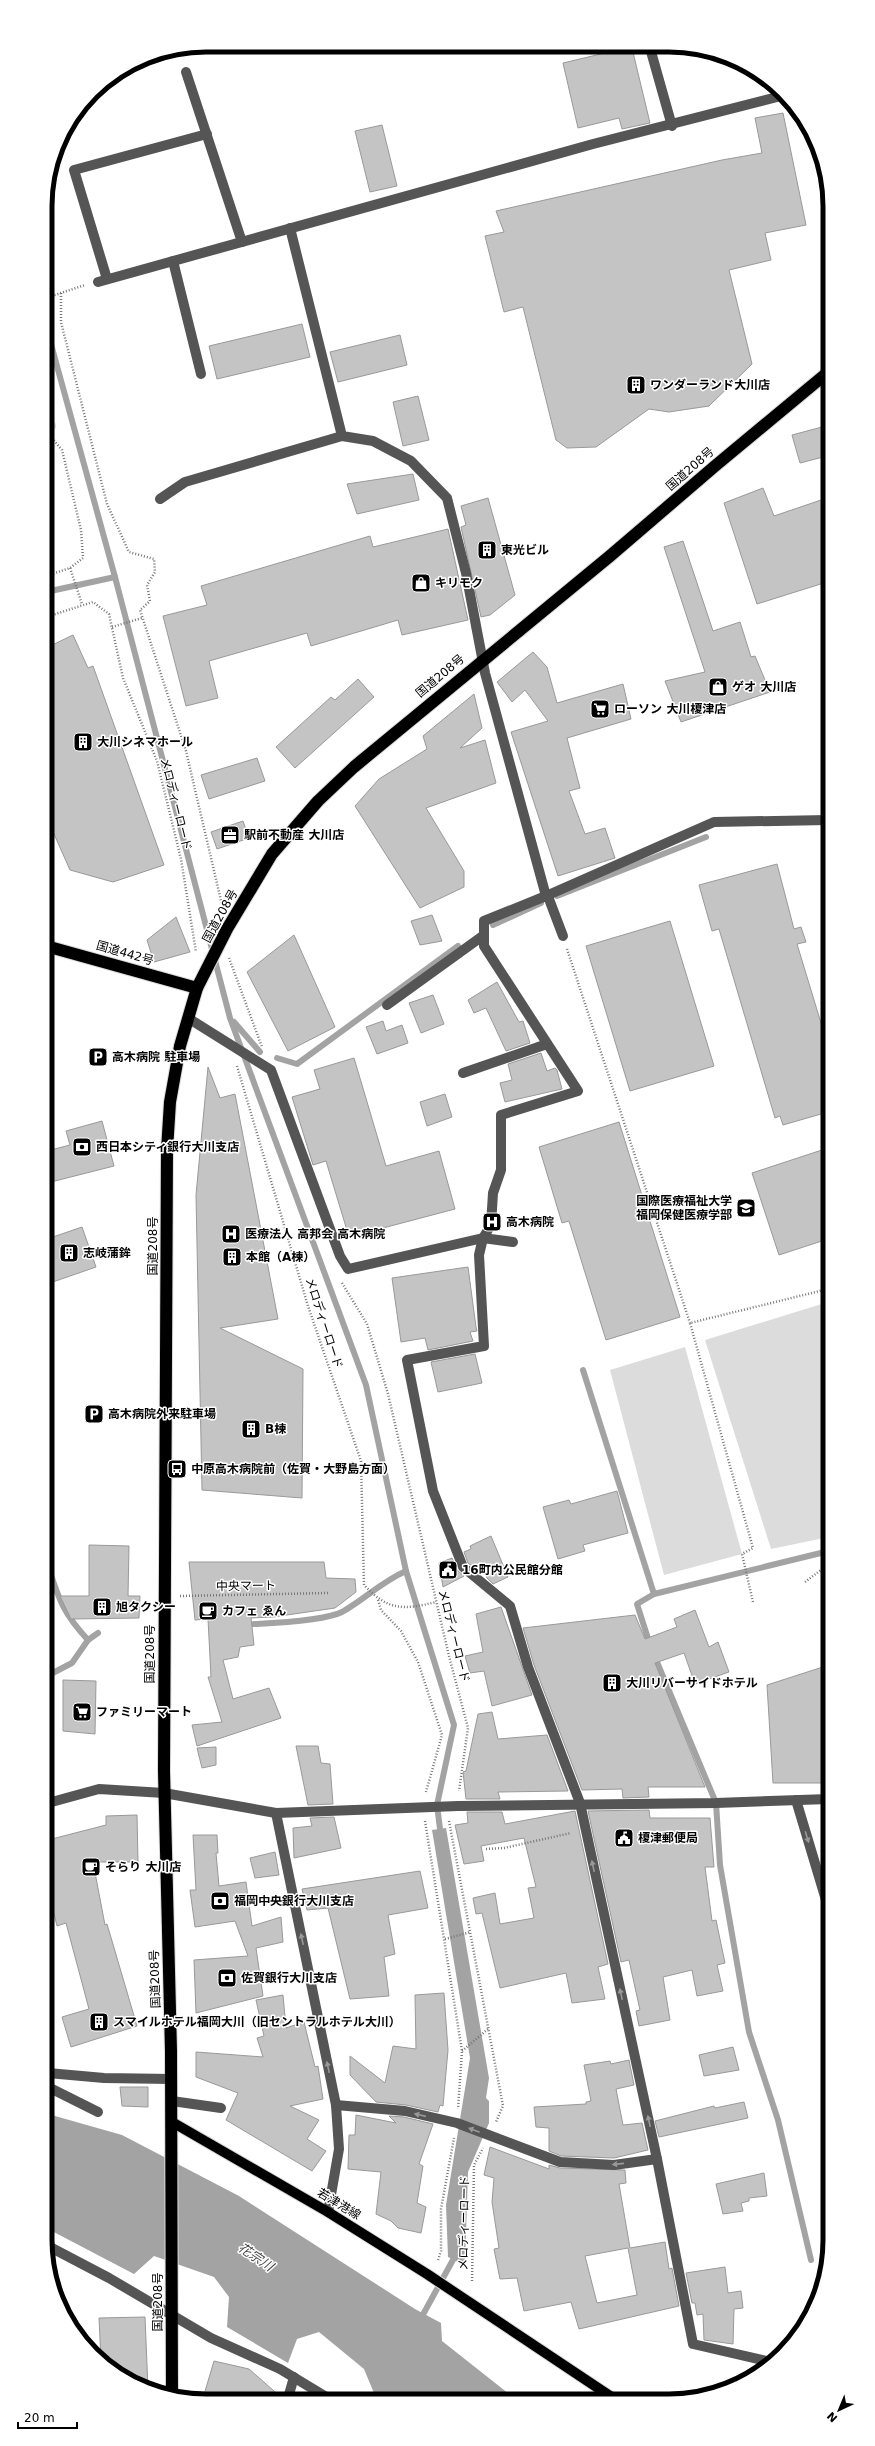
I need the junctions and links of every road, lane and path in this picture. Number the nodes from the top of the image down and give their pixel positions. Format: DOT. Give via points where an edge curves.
graph roads {
  1 [pos="651,52"];
  2 [pos="186,72"];
  3 [pos="778,97"];
  4 [pos="672,126"];
  5 [pos="207,134"];
  6 [pos="290,228"];
  7 [pos="242,242"];
  8 [pos="173,261"];
  9 [pos="102,280"];
  10 [pos="61,293"];
  11 [pos="52,296"];
  12 [pos="201,374"];
  13 [pos="823,376"];
  14 [pos="342,436"];
  15 [pos="52,438"];
  16 [pos="160,499"];
  17 [pos="70,568"];
  18 [pos="52,574"];
  19 [pos="82,604"];
  20 [pos="52,615"];
  21 [pos="142,618"];
  22 [pos="112,627"];
  23 [pos="482,660"];
  24 [pos="823,820"];
  25 [pos="547,898"];
  26 [pos="222,905"];
  27 [pos="484,935"];
  28 [pos="563,936"];
  29 [pos="52,947"];
  30 [pos="197,955"];
  31 [pos="229,958"];
  32 [pos="200,982"];
  33 [pos="386,1005"];
  34 [pos="188,1018"];
  35 [pos="547,1044"];
  36 [pos="231,1046"];
  37 [pos="271,1070"];
  38 [pos="463,1073"];
  39 [pos="483,1238"];
  40 [pos="512,1242"];
  41 [pos="823,1290"];
  42 [pos="347,1291"];
  43 [pos="690,1323"];
  44 [pos="823,1568"];
  45 [pos="805,1582"];
  46 [pos="328,1593"];
  47 [pos="164,1596"];
  48 [pos="378,1600"];
  49 [pos="436,1602"];
  50 [pos="754,1602"];
  51 [pos="164,1793"];
  52 [pos="823,1799"];
  53 [pos="796,1800"];
  54 [pos="52,1802"];
  55 [pos="580,1803"];
  56 [pos="458,1806"];
  57 [pos="424,1807"];
  58 [pos="446,1808"];
  59 [pos="276,1813"];
  60 [pos="586,1832"];
  61 [pos="486,1850"];
  62 [pos="823,1890"];
  63 [pos="471,1932"];
  64 [pos="445,1939"];
  65 [pos="488,2029"];
  66 [pos="462,2051"];
  67 [pos="52,2073"];
  68 [pos="172,2079"];
  69 [pos="52,2089"];
  70 [pos="172,2101"];
  71 [pos="336,2105"];
  72 [pos="221,2108"];
  73 [pos="98,2112"];
  74 [pos="172,2122"];
  75 [pos="458,2124"];
  76 [pos="489,2136"];
  77 [pos="657,2159"];
  78 [pos="328,2212"];
  79 [pos="52,2248"];
  80 [pos="438,2260"];
  81 [pos="472,2281"];
  82 [pos="171,2310"];
  83 [pos="765,2361"];
  84 [pos="294,2377"];
  85 [pos="172,2390"];
  86 [pos="289,2394"];
  87 [pos="322,2394"];
  88 [pos="607,2394"];
  1 -- 4 [label="street"];
  2 -- 5 [label="street"];
  3 -- 4 [label="street"];
  4 -- 6 [label="street" via="593,144"];
  5 -- 7 [label="street"];
  5 -- 9 [label="street" via="74,170"];
  6 -- 7 [label="street"];
  6 -- 14 [label="street"];
  7 -- 8 [label="street"];
  8 -- 9 [label="street"];
  8 -- 12 [label="street"];
  9 -- 10 [label="path"];
  10 -- 11 [label="path"];
  10 -- 21 [label="path" via="61,322 107,504 129,552 154,559 155,572 147,585 150,601 140,610"];
  13 -- 23 [label="highway, 国道208号"];
  14 -- 16 [label="street" via="185,482"];
  14 -- 23 [label="street" via="373,441 412,460 446,498 466,573"];
  15 -- 17 [label="path" via="62,450 81,530 83,558"];
  17 -- 18 [label="path"];
  17 -- 19 [label="path"];
  19 -- 20 [label="path"];
  19 -- 22 [label="path, メロディーロード" via="93,602 109,614"];
  21 -- 22 [label="path"];
  21 -- 26 [label="path" via="186,751"];
  22 -- 30 [label="path, メロディーロード" via="123,678 158,761 180,859"];
  23 -- 25 [label="street"];
  23 -- 32 [label="highway, 国道208号" via="354,767 318,801 272,854 227,929"];
  24 -- 25 [label="street" via="714,822"];
  25 -- 27 [label="street" via="484,921"];
  25 -- 28 [label="street"];
  27 -- 33 [label="street"];
  27 -- 35 [label="street" via="484,946"];
  28 -- 43 [label="path"];
  29 -- 32 [label="highway, 国道442号"];
  31 -- 37 [label="path"];
  32 -- 34 [label="highway, 国道208号"];
  34 -- 36 [label="street"];
  34 -- 47 [label="highway, 国道208号" via="170,1102 167,1150"];
  35 -- 38 [label="street"];
  35 -- 39 [label="street" via="578,1091 501,1115 501,1170 493,1193 491,1225"];
  36 -- 37 [label="street"];
  36 -- 48 [label="path, メロディーロード" via="308,1306 361,1462 364,1586"];
  37 -- 39 [label="street" via="340,1256 348,1269"];
  39 -- 40 [label="street"];
  39 -- 55 [label="street" via="480,1255 484,1346 407,1360 433,1492 463,1567 510,1606 528,1668"];
  41 -- 43 [label="path"];
  42 -- 49 [label="path, メロディーロード" via="367,1324 386,1387"];
  43 -- 50 [label="path" via="753,1548 742,1554"];
  44 -- 45 [label="path"];
  46 -- 47 [label="path, 中央マート"];
  47 -- 51 [label="highway, 国道208号"];
  48 -- 49 [label="path" via="409,1609"];
  48 -- 57 [label="path, メロディーロード" via="381,1610 402,1631 418,1662 442,1736"];
  49 -- 56 [label="path, メロディーロード" via="468,1728"];
  51 -- 54 [label="street" via="99,1789"];
  51 -- 59 [label="street"];
  51 -- 68 [label="highway, 国道208号"];
  52 -- 53 [label="street"];
  53 -- 55 [label="street"];
  53 -- 62 [label="street, one-way"];
  55 -- 56 [label="street"];
  55 -- 60 [label="street"];
  56 -- 58 [label="street"];
  57 -- 58 [label="street"];
  57 -- 59 [label="street"];
  57 -- 64 [label="path, メロディーロード"];
  58 -- 63 [label="path, メロディーロード"];
  71 -- 59 [label="street, one-way"];
  60 -- 61 [label="path" via="562,1834"];
  77 -- 60 [label="street, one-way"];
  63 -- 64 [label="path"];
  63 -- 65 [label="path, メロディーロード"];
  64 -- 66 [label="path, メロディーロード"];
  65 -- 66 [label="path"];
  65 -- 76 [label="path, メロディーロード" via="503,2106"];
  66 -- 75 [label="path, メロディーロード"];
  67 -- 68 [label="street" via="104,2078"];
  68 -- 70 [label="highway, 国道208号"];
  69 -- 73 [label="street"];
  70 -- 72 [label="street"];
  70 -- 74 [label="highway, 国道208号"];
  75 -- 71 [label="street, one-way" via="406,2111"];
  71 -- 78 [label="street" via="339,2149"];
  74 -- 78 [label="main road, 若津港線"];
  74 -- 82 [label="highway, 国道208号"];
  76 -- 75 [label="street, one-way"];
  75 -- 80 [label="path, メロディーロード" via="441,2209 441,2251"];
  77 -- 76 [label="street, one-way" via="614,2165 560,2162"];
  76 -- 81 [label="path, メロディーロード" via="474,2165"];
  77 -- 83 [label="street" via="693,2344"];
  78 -- 88 [label="main road, 若津港線" via="427,2274"];
  79 -- 82 [label="street"];
  82 -- 84 [label="street" via="211,2338"];
  82 -- 85 [label="highway, 国道208号"];
  84 -- 86 [label="street"];
  84 -- 87 [label="street"];
}
